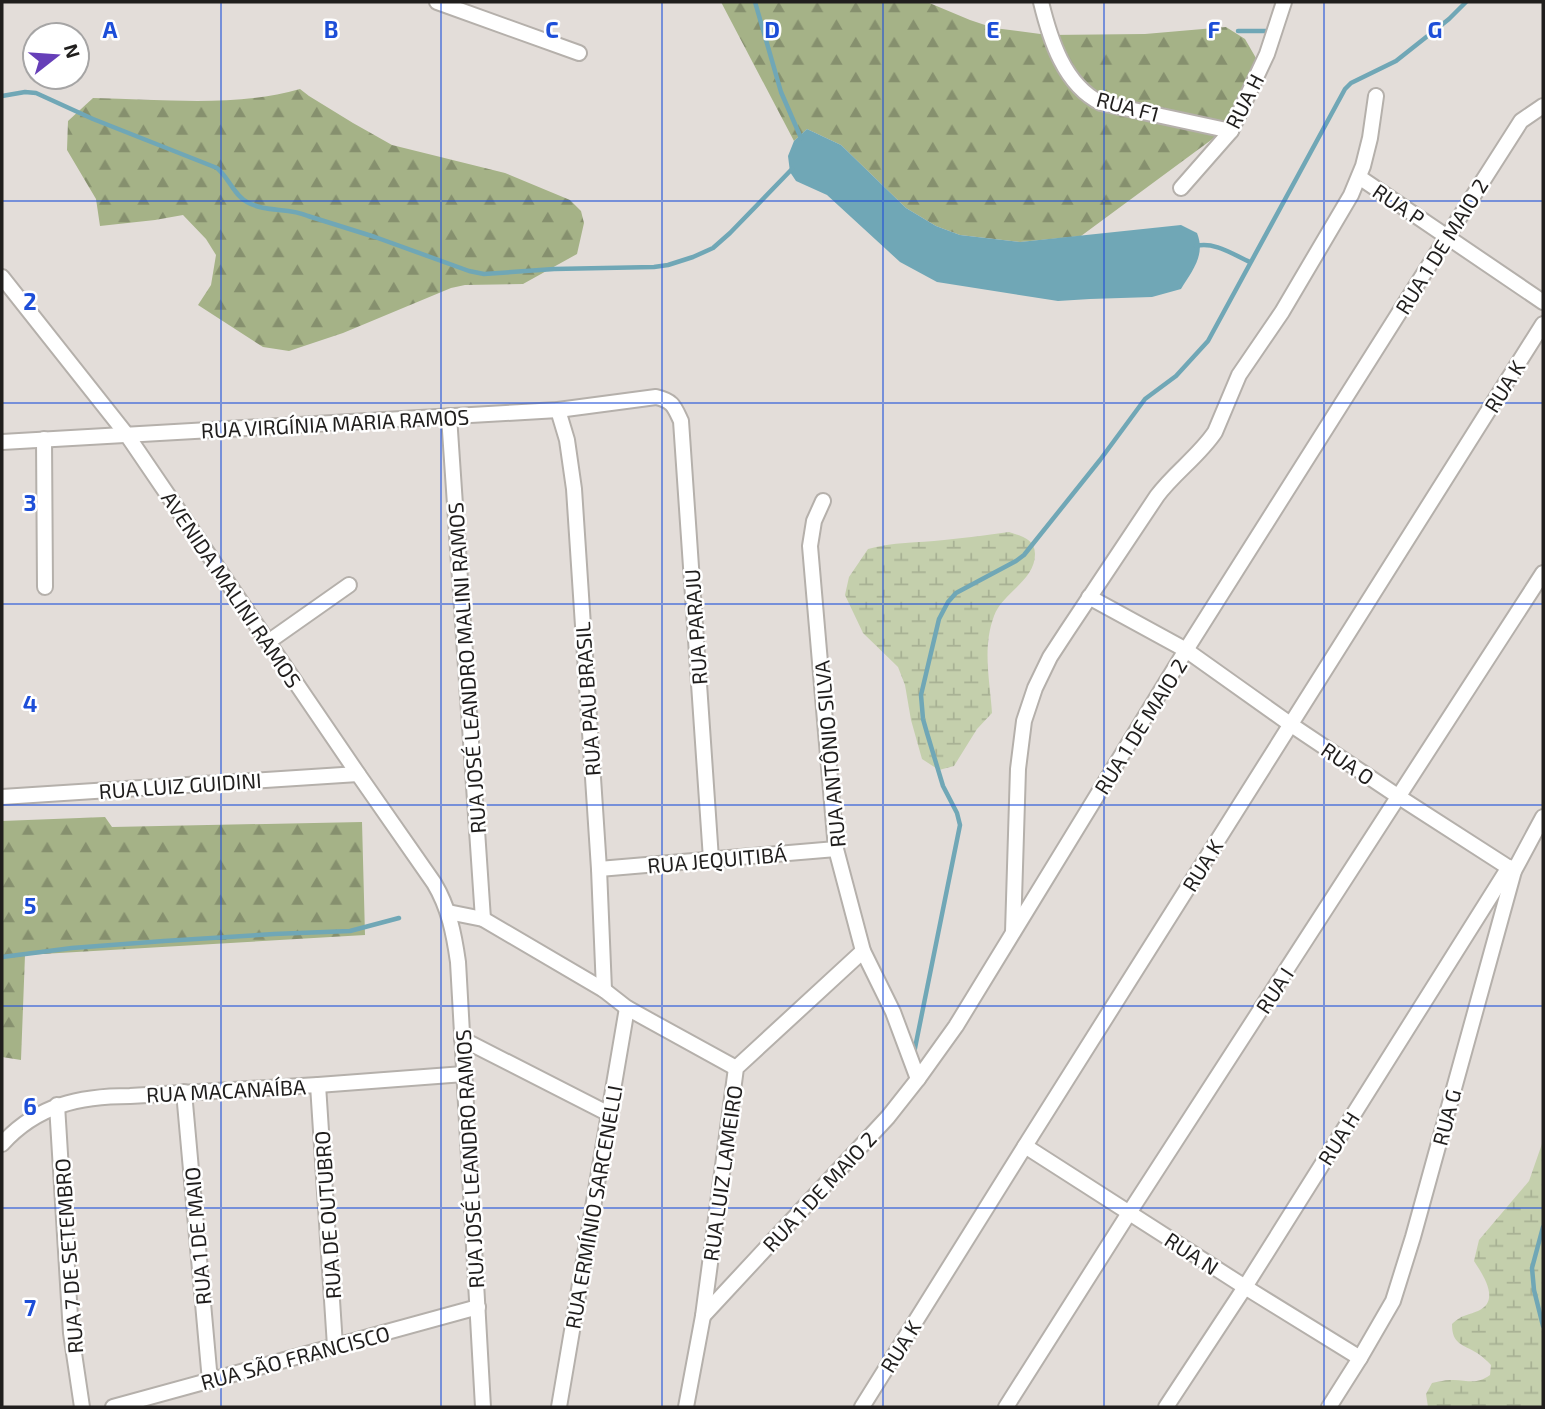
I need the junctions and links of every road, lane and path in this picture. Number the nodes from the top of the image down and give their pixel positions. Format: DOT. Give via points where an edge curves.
graph roads {
  1 [pos="437,2"];
  2 [pos="1041,2"];
  3 [pos="1284,2"];
  4 [pos="579,53"];
  5 [pos="1376,96"];
  6 [pos="1541,107"];
  7 [pos="1231,131"];
  8 [pos="1359,177"];
  9 [pos="1181,188"];
  10 [pos="1447,237"];
  11 [pos="2,277"];
  12 [pos="1543,302"];
  13 [pos="1543,324"];
  14 [pos="667,400"];
  15 [pos="558,410"];
  16 [pos="449,416"];
  17 [pos="127,435"];
  18 [pos="44,439"];
  19 [pos="2,442"];
  20 [pos="823,501"];
  21 [pos="1543,573"];
  22 [pos="348,585"];
  23 [pos="45,587"];
  24 [pos="1089,597"];
  25 [pos="268,642"];
  26 [pos="1186,650"];
  27 [pos="1290,724"];
  28 [pos="358,774"];
  29 [pos="2,797"];
  30 [pos="1399,797"];
  31 [pos="1543,817"];
  32 [pos="836,849"];
  33 [pos="711,859"];
  34 [pos="599,869"];
  35 [pos="1511,869"];
  36 [pos="448,912"];
  37 [pos="484,919"];
  38 [pos="1013,933"];
  39 [pos="863,951"];
  40 [pos="604,990"];
  41 [pos="627,1008"];
  42 [pos="462,1040"];
  43 [pos="736,1068"];
  44 [pos="464,1074"];
  45 [pos="918,1079"];
  46 [pos="318,1085"];
  47 [pos="184,1092"];
  48 [pos="57,1105"];
  49 [pos="609,1114"];
  50 [pos="2,1144"];
  51 [pos="1025,1146"];
  52 [pos="1129,1213"];
  53 [pos="1245,1287"];
  54 [pos="478,1307"];
  55 [pos="703,1315"];
  56 [pos="335,1346"];
  57 [pos="1360,1358"];
  58 [pos="209,1381"];
  59 [pos="82,1407"];
  60 [pos="113,1407"];
  61 [pos="483,1407"];
  62 [pos="559,1407"];
  63 [pos="686,1407"];
  64 [pos="862,1407"];
  65 [pos="1006,1407"];
  66 [pos="1166,1407"];
  67 [pos="1329,1407"];
  1 -- 4 [label="street"];
  2 -- 7 [label="street, RUA F1" via="1067,72 1090,98"];
  3 -- 7 [label="street, RUA H" via="1267,54"];
  5 -- 8 [label="street"];
  6 -- 10 [label="street, RUA 1 DE MAIO 2" via="1521,121"];
  7 -- 9 [label="street, RUA H"];
  8 -- 10 [label="street, RUA P"];
  8 -- 24 [label="street" via="1282,312 1239,375 1210,441 1166,483"];
  10 -- 12 [label="street, RUA P"];
  10 -- 26 [label="street, RUA 1 DE MAIO 2"];
  11 -- 17 [label="street, AVENIDA MALINI RAMOS"];
  13 -- 27 [label="street, RUA K"];
  14 -- 15 [label="street, RUA VIRGÍNIA MARIA RAMOS" via="656,397"];
  14 -- 33 [label="street, RUA PARAJU" via="681,421"];
  15 -- 16 [label="street, RUA VIRGÍNIA MARIA RAMOS"];
  15 -- 34 [label="street, RUA PAU BRASIL" via="573,489"];
  16 -- 17 [label="street, RUA VIRGÍNIA MARIA RAMOS"];
  16 -- 37 [label="street, RUA JOSÉ LEANDRO MALINI RAMOS"];
  17 -- 18 [label="street, RUA VIRGÍNIA MARIA RAMOS"];
  17 -- 25 [label="street, AVENIDA MALINI RAMOS"];
  18 -- 19 [label="street, RUA VIRGÍNIA MARIA RAMOS"];
  18 -- 23 [label="street"];
  20 -- 32 [label="street, RUA ANTÔNIO SILVA" via="810,546"];
  21 -- 30 [label="street, RUA I"];
  22 -- 25 [label="street"];
  24 -- 26 [label="street, RUA O"];
  24 -- 38 [label="street" via="1050,657 1024,721 1018,769"];
  25 -- 28 [label="street, AVENIDA MALINI RAMOS"];
  26 -- 27 [label="street, RUA O"];
  26 -- 38 [label="street, RUA 1 DE MAIO 2"];
  27 -- 30 [label="street, RUA O"];
  27 -- 51 [label="street, RUA K"];
  28 -- 29 [label="street, RUA LUIZ GUIDINI"];
  28 -- 36 [label="street, AVENIDA MALINI RAMOS" via="434,883"];
  30 -- 35 [label="street, RUA O"];
  30 -- 52 [label="street, RUA I"];
  31 -- 35 [label="street, RUA G"];
  32 -- 33 [label="street, RUA JEQUITIBÁ"];
  32 -- 39 [label="street, RUA ANTÔNIO SILVA"];
  33 -- 34 [label="street, RUA JEQUITIBÁ"];
  34 -- 40 [label="street, RUA PAU BRASIL"];
  35 -- 53 [label="street, RUA H"];
  35 -- 57 [label="street, RUA G" via="1403,1273 1393,1301"];
  36 -- 37 [label="street"];
  36 -- 42 [label="street, RUA JOSÉ LEANDRO RAMOS" via="458,962"];
  37 -- 40 [label="street"];
  38 -- 45 [label="street, RUA 1 DE MAIO 2"];
  39 -- 43 [label="street, RUA LUIZ LAMEIRO"];
  39 -- 45 [label="street, RUA ANTÔNIO SILVA"];
  40 -- 41 [label="street"];
  41 -- 43 [label="street"];
  41 -- 49 [label="street, RUA ERMÍNIO SARCENELLI"];
  42 -- 44 [label="street, RUA JOSÉ LEANDRO RAMOS"];
  42 -- 49 [label="street"];
  43 -- 55 [label="street, RUA LUIZ LAMEIRO"];
  44 -- 46 [label="street, RUA MACANAÍBA"];
  44 -- 54 [label="street, RUA JOSÉ LEANDRO RAMOS"];
  45 -- 55 [label="street, RUA 1 DE MAIO 2"];
  46 -- 47 [label="street, RUA MACANAÍBA"];
  46 -- 56 [label="street, RUA DE OUTUBRO"];
  47 -- 48 [label="street, RUA MACANAÍBA" via="100,1096"];
  47 -- 58 [label="street, RUA 1 DE MAIO"];
  48 -- 50 [label="street, RUA MACANAÍBA" via="31,1119"];
  48 -- 59 [label="street, RUA 7 DE SETEMBRO" via="71,1334"];
  49 -- 62 [label="street, RUA ERMÍNIO SARCENELLI"];
  51 -- 52 [label="street, RUA N"];
  51 -- 64 [label="street, RUA K"];
  52 -- 53 [label="street, RUA N"];
  52 -- 65 [label="street, RUA I"];
  53 -- 57 [label="street, RUA N"];
  53 -- 66 [label="street, RUA H"];
  54 -- 56 [label="street, RUA SÃO FRANCISCO"];
  54 -- 61 [label="street, RUA JOSÉ LEANDRO RAMOS"];
  55 -- 63 [label="street, RUA LUIZ LAMEIRO"];
  56 -- 58 [label="street, RUA SÃO FRANCISCO"];
  57 -- 67 [label="street, RUA G"];
  58 -- 60 [label="street, RUA SÃO FRANCISCO"];
}
